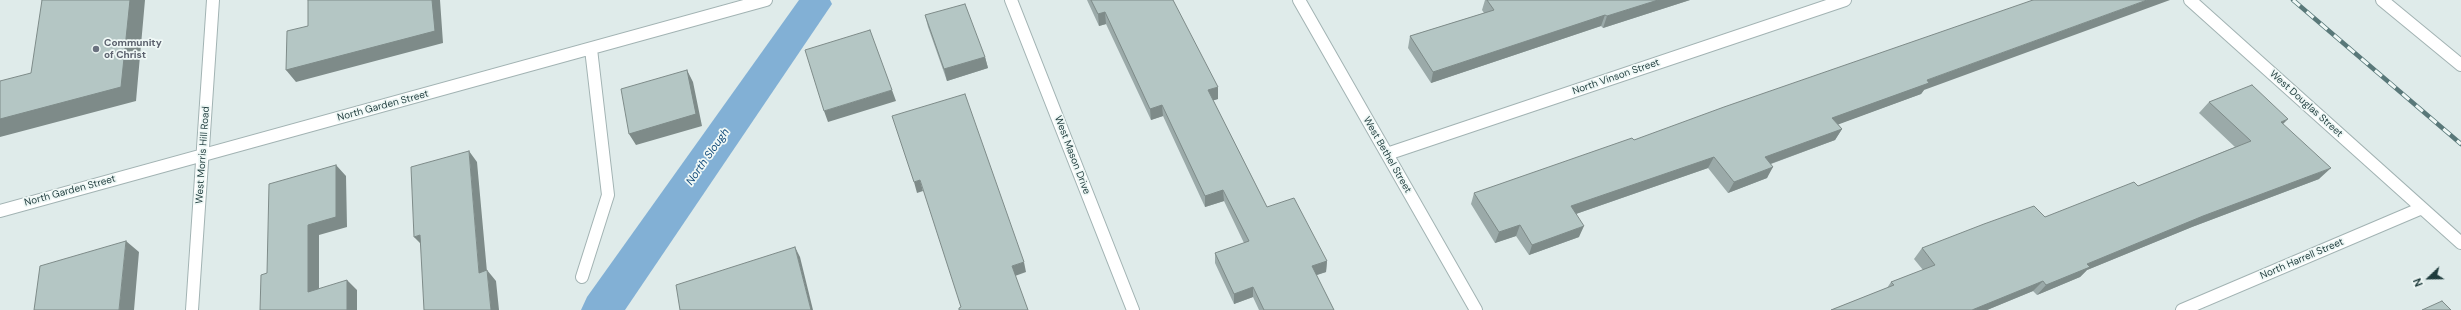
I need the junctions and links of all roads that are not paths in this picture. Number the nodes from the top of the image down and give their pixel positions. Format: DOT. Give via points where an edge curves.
graph roads {
  1 [pos="213,0"];
  2 [pos="766,0"];
  3 [pos="1011,0"];
  4 [pos="1299,0"];
  5 [pos="1845,0"];
  6 [pos="2190,0"];
  7 [pos="2382,0"];
  8 [pos="591,49"];
  9 [pos="2461,65"];
  10 [pos="1387,154"];
  11 [pos="203,155"];
  12 [pos="2422,208"];
  13 [pos="0,211"];
  14 [pos="2461,243"];
  15 [pos="582,277"];
  16 [pos="192,310"];
  17 [pos="1133,310"];
  18 [pos="1476,310"];
  19 [pos="2182,310"];
  1 -- 11 [label="street, West Morris Hill Road"];
  2 -- 8 [label="street, North Garden Street"];
  3 -- 17 [label="street, West Mason Drive"];
  4 -- 10 [label="street, West Bethel Street"];
  5 -- 10 [label="street, North Vinson Street"];
  6 -- 12 [label="street, West Douglas Street"];
  7 -- 9 [label="street"];
  8 -- 11 [label="street, North Garden Street"];
  8 -- 15 [label="street" via="608,195"];
  10 -- 18 [label="street, West Bethel Street"];
  11 -- 13 [label="street, North Garden Street"];
  11 -- 16 [label="street, West Morris Hill Road"];
  12 -- 14 [label="street, West Douglas Street"];
  12 -- 19 [label="street, North Harrell Street"];
}
